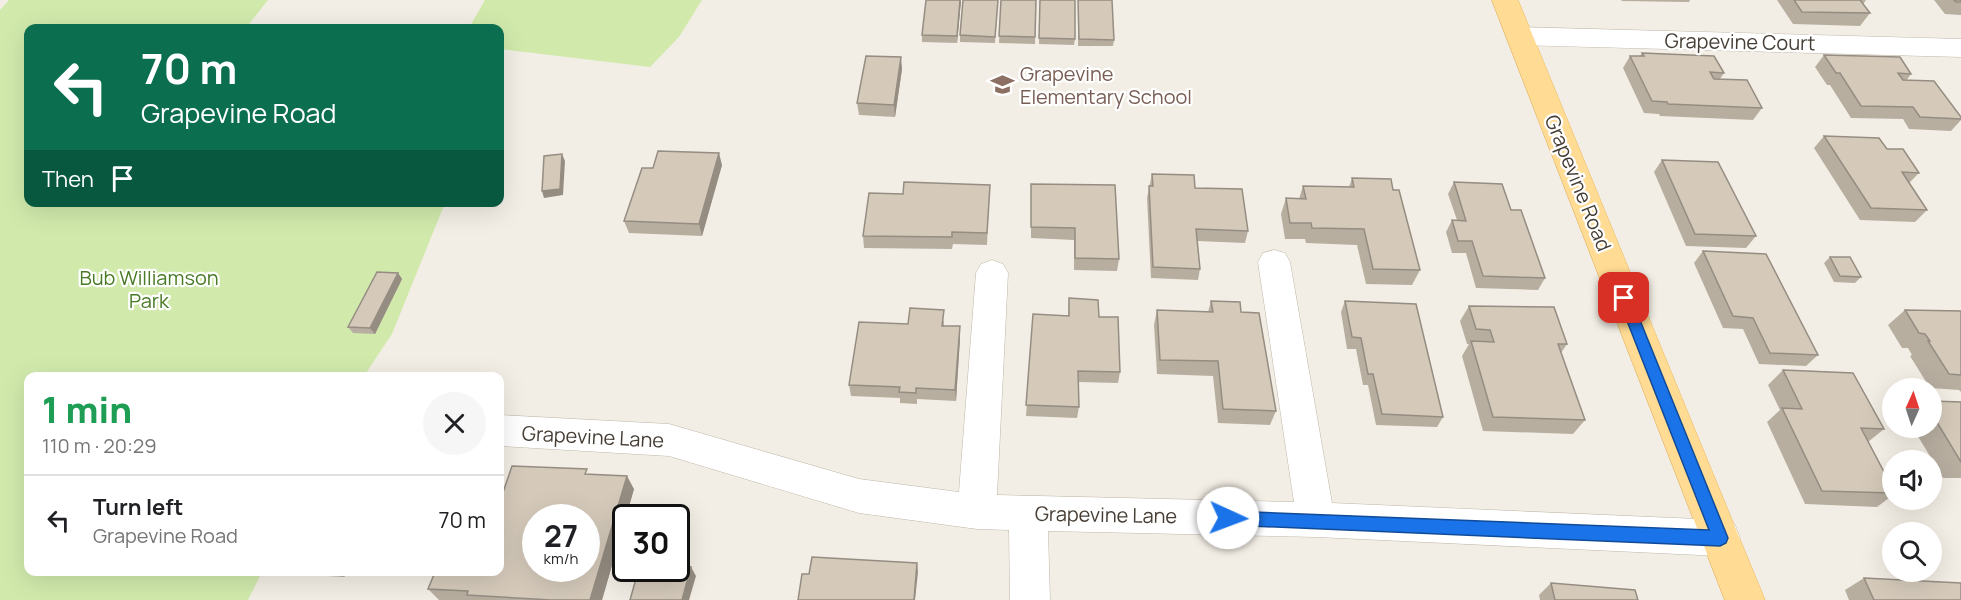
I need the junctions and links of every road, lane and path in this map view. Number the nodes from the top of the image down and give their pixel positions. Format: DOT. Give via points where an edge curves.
graph roads {
  1 [pos="1505,0"];
  2 [pos="1520,36"];
  3 [pos="1961,48"];
  4 [pos="1274,262"];
  5 [pos="992,273"];
  6 [pos="504,431"];
  7 [pos="977,512"];
  8 [pos="1028,513"];
  9 [pos="1316,520"];
  10 [pos="1720,538"];
  11 [pos="1030,600"];
  12 [pos="1745,600"];
  1 -- 2 [label="main road, Grapevine Road"];
  2 -- 3 [label="street, Grapevine Court"];
  2 -- 10 [label="main road, Grapevine Road"];
  4 -- 9 [label="street"];
  5 -- 7 [label="street"];
  6 -- 7 [label="street, Grapevine Lane" via="669,440 859,496"];
  7 -- 8 [label="street, Grapevine Lane"];
  8 -- 9 [label="street, Grapevine Lane"];
  8 -- 11 [label="street"];
  9 -- 10 [label="street, Grapevine Lane"];
  10 -- 12 [label="main road, Grapevine Road"];
}
